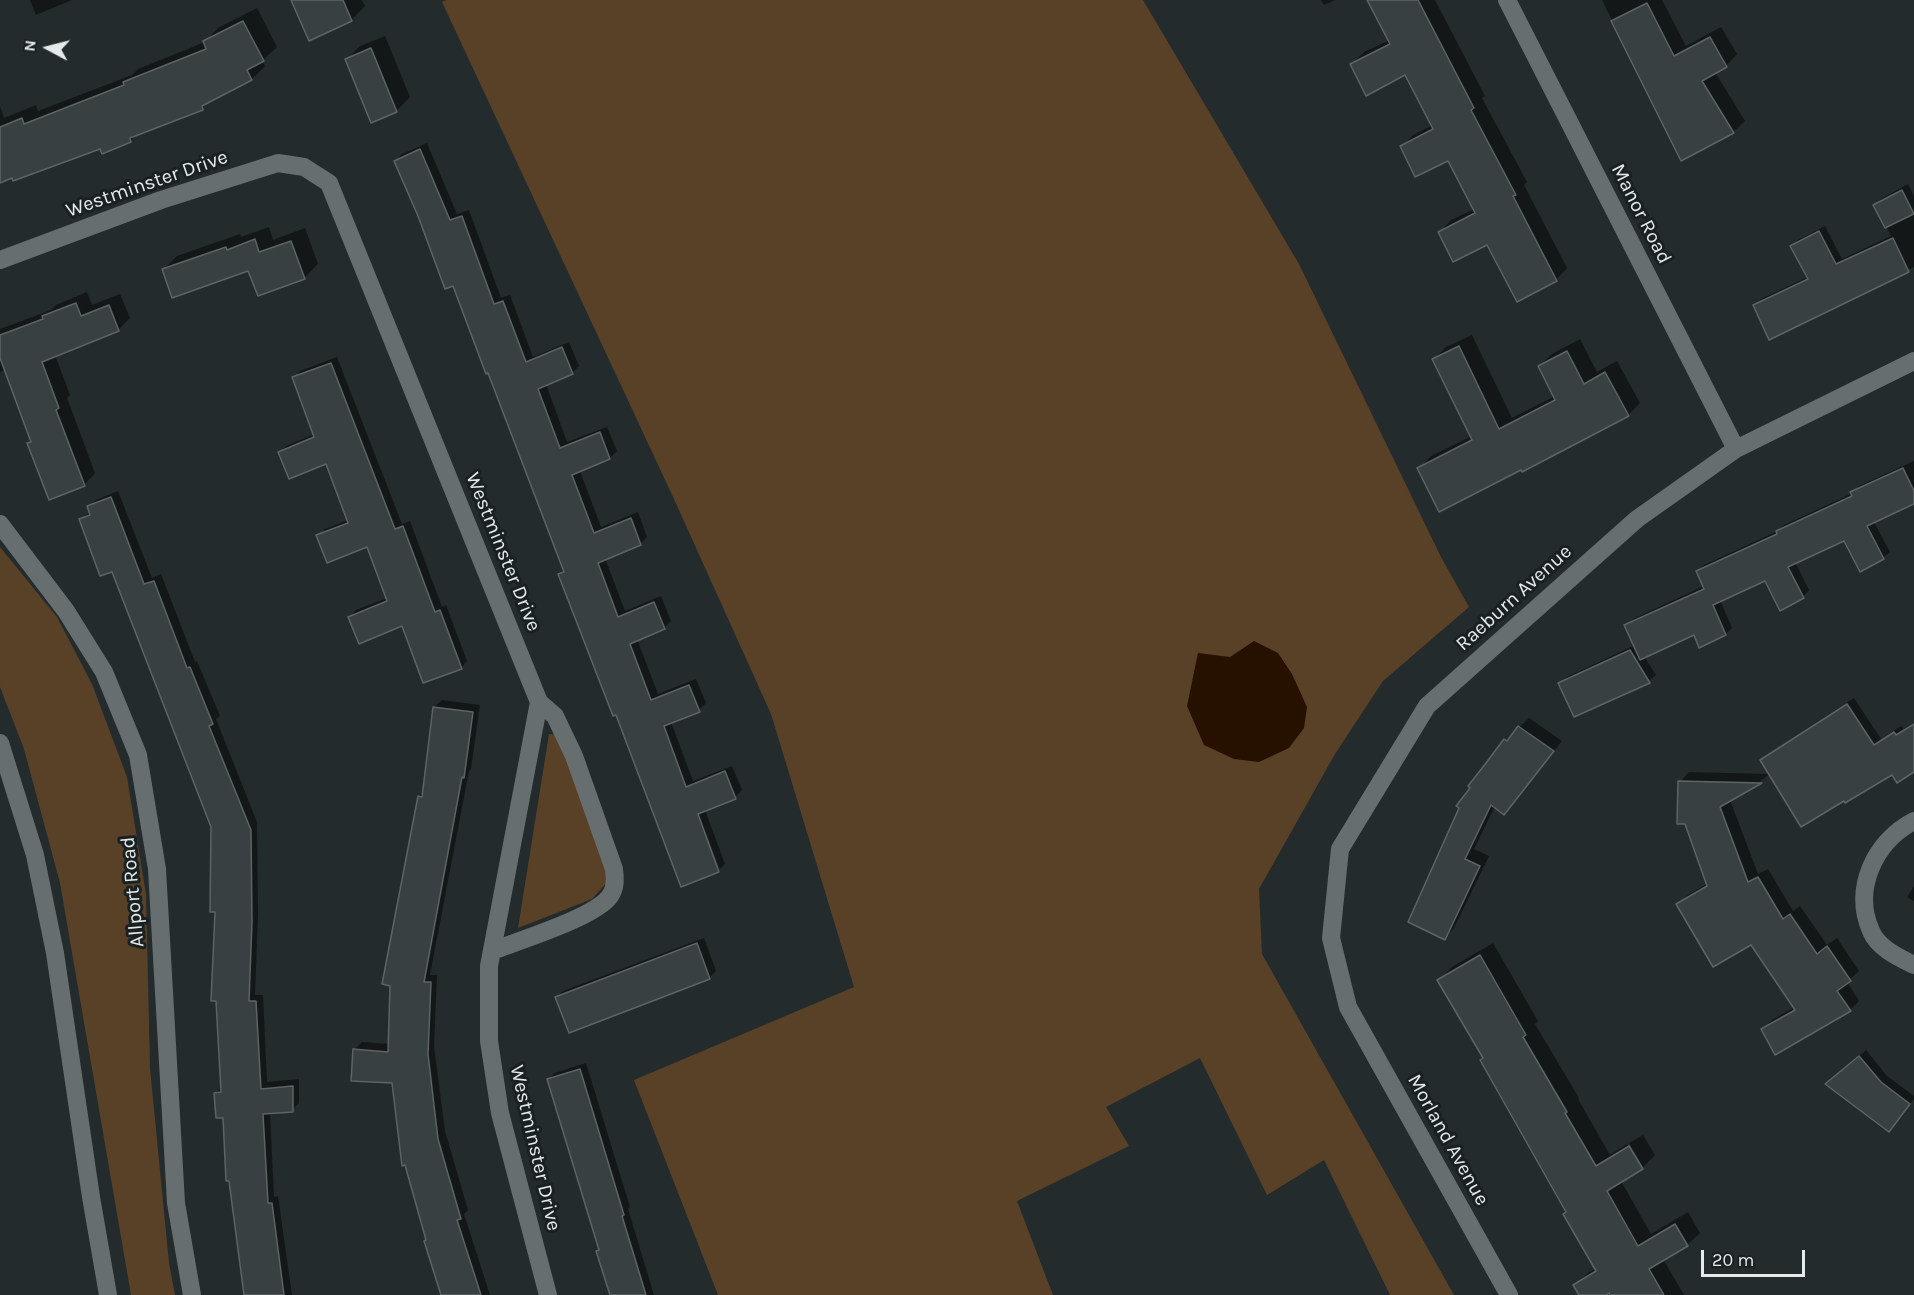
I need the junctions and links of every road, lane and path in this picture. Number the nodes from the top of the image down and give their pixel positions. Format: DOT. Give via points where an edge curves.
graph roads {
  1 [pos="1507,0"];
  2 [pos="0,260"];
  3 [pos="1914,361"];
  4 [pos="1736,449"];
  5 [pos="0,524"];
  6 [pos="539,702"];
  7 [pos="0,743"];
  8 [pos="1914,821"];
  9 [pos="492,951"];
  10 [pos="1914,965"];
  11 [pos="1348,1007"];
  12 [pos="108,1295"];
  13 [pos="192,1295"];
  14 [pos="548,1295"];
  15 [pos="1509,1295"];
  1 -- 4 [label="street, Manor Road"];
  2 -- 6 [label="street, Westminster Drive" via="161,200 278,163 304,167 329,183"];
  3 -- 4 [label="street, Raeburn Avenue"];
  4 -- 11 [label="street, Raeburn Avenue" via="1637,519 1427,706 1340,849 1331,938"];
  5 -- 13 [label="street, Allport Road" via="66,610 104,672 138,755 157,869 176,1203"];
  6 -- 9 [label="street, Westminster Drive"];
  6 -- 9 [label="street" via="555,716 574,756 616,881 610,896 594,910"];
  7 -- 12 [label="street" via="35,855 55,953"];
  8 -- 10 [label="street" via="1882,845 1869,870 1864,905 1871,933 1892,954"];
  9 -- 14 [label="street, Westminster Drive" via="489,1041 500,1113"];
  11 -- 15 [label="street, Morland Avenue"];
}
